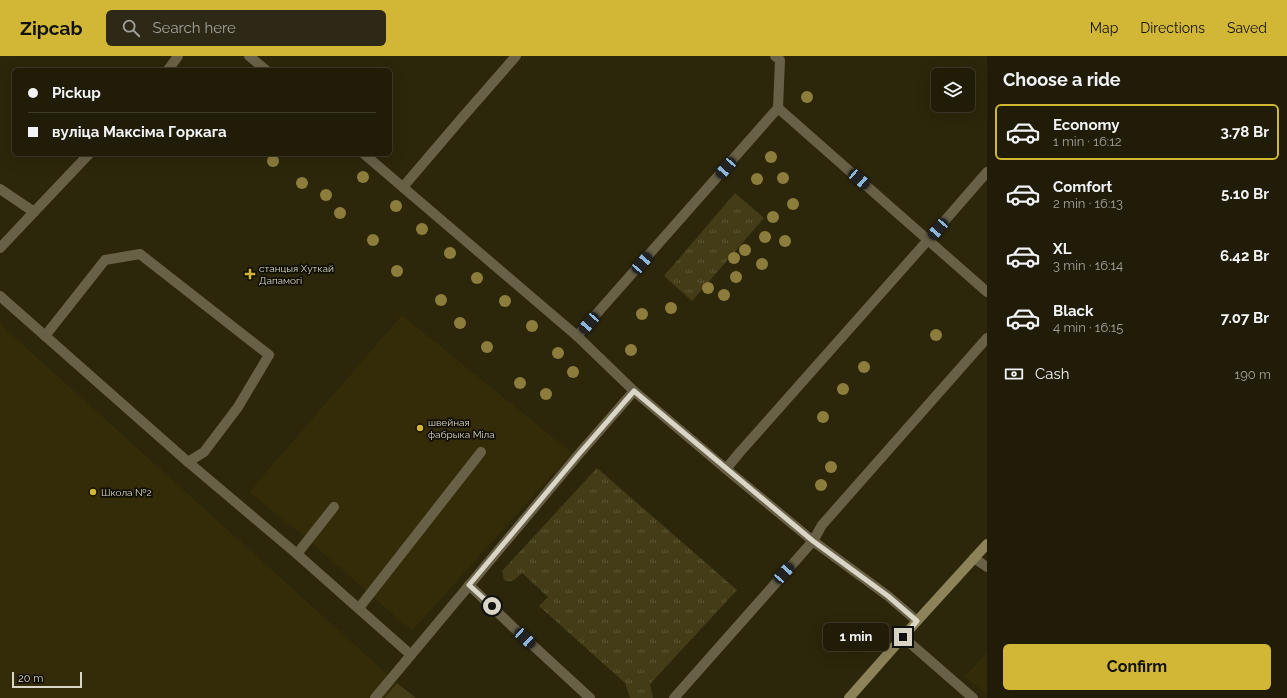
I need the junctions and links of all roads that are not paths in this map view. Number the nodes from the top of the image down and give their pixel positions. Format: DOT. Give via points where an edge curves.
graph roads {
  1 [pos="178,56"];
  2 [pos="249,56"];
  3 [pos="516,56"];
  4 [pos="780,57"];
  5 [pos="169,68"];
  6 [pos="264,68"];
  7 [pos="778,108"];
  8 [pos="87,156"];
  9 [pos="366,156"];
  10 [pos="987,172"];
  11 [pos="403,187"];
  12 [pos="0,189"];
  13 [pos="34,212"];
  14 [pos="928,240"];
  15 [pos="0,248"];
  16 [pos="987,292"];
  17 [pos="0,296"];
  18 [pos="46,336"];
  19 [pos="578,336"];
  20 [pos="987,338"];
  21 [pos="634,391"];
  22 [pos="481,452"];
  23 [pos="188,462"];
  24 [pos="726,469"];
  25 [pos="334,507"];
  26 [pos="813,541"];
  27 [pos="987,544"];
  28 [pos="297,554"];
  29 [pos="974,558"];
  30 [pos="987,567"];
  31 [pos="469,585"];
  32 [pos="359,608"];
  33 [pos="917,621"];
  34 [pos="903,637"];
  35 [pos="411,655"];
  36 [pos="375,698"];
  37 [pos="590,698"];
  38 [pos="674,698"];
  39 [pos="849,698"];
  40 [pos="973,698"];
  1 -- 5 [label="lane"];
  2 -- 6 [label="lane"];
  3 -- 11 [label="lane"];
  4 -- 7 [label="lane"];
  7 -- 14 [label="lane"];
  7 -- 19 [label="lane"];
  8 -- 13 [label="lane"];
  9 -- 11 [label="lane"];
  10 -- 14 [label="lane"];
  11 -- 19 [label="lane"];
  12 -- 13 [label="lane"];
  13 -- 15 [label="lane"];
  14 -- 16 [label="lane"];
  14 -- 24 [label="lane"];
  17 -- 18 [label="lane"];
  18 -- 23 [label="lane"];
  18 -- 23 [label="lane" via="105,260 140,254 269,355 234,413 204,452"];
  19 -- 21 [label="lane"];
  20 -- 26 [label="lane" via="822,525"];
  21 -- 24 [label="lane"];
  21 -- 31 [label="lane"];
  22 -- 32 [label="lane"];
  23 -- 28 [label="lane"];
  24 -- 26 [label="lane"];
  25 -- 28 [label="lane"];
  26 -- 33 [label="lane" via="888,596"];
  26 -- 38 [label="lane"];
  27 -- 29 [label="main road"];
  28 -- 32 [label="lane"];
  29 -- 30 [label="lane"];
  29 -- 33 [label="main road"];
  31 -- 35 [label="lane"];
  31 -- 37 [label="lane"];
  32 -- 35 [label="lane"];
  33 -- 34 [label="main road"];
  34 -- 39 [label="main road"];
  34 -- 40 [label="lane"];
  35 -- 36 [label="lane"];
}
